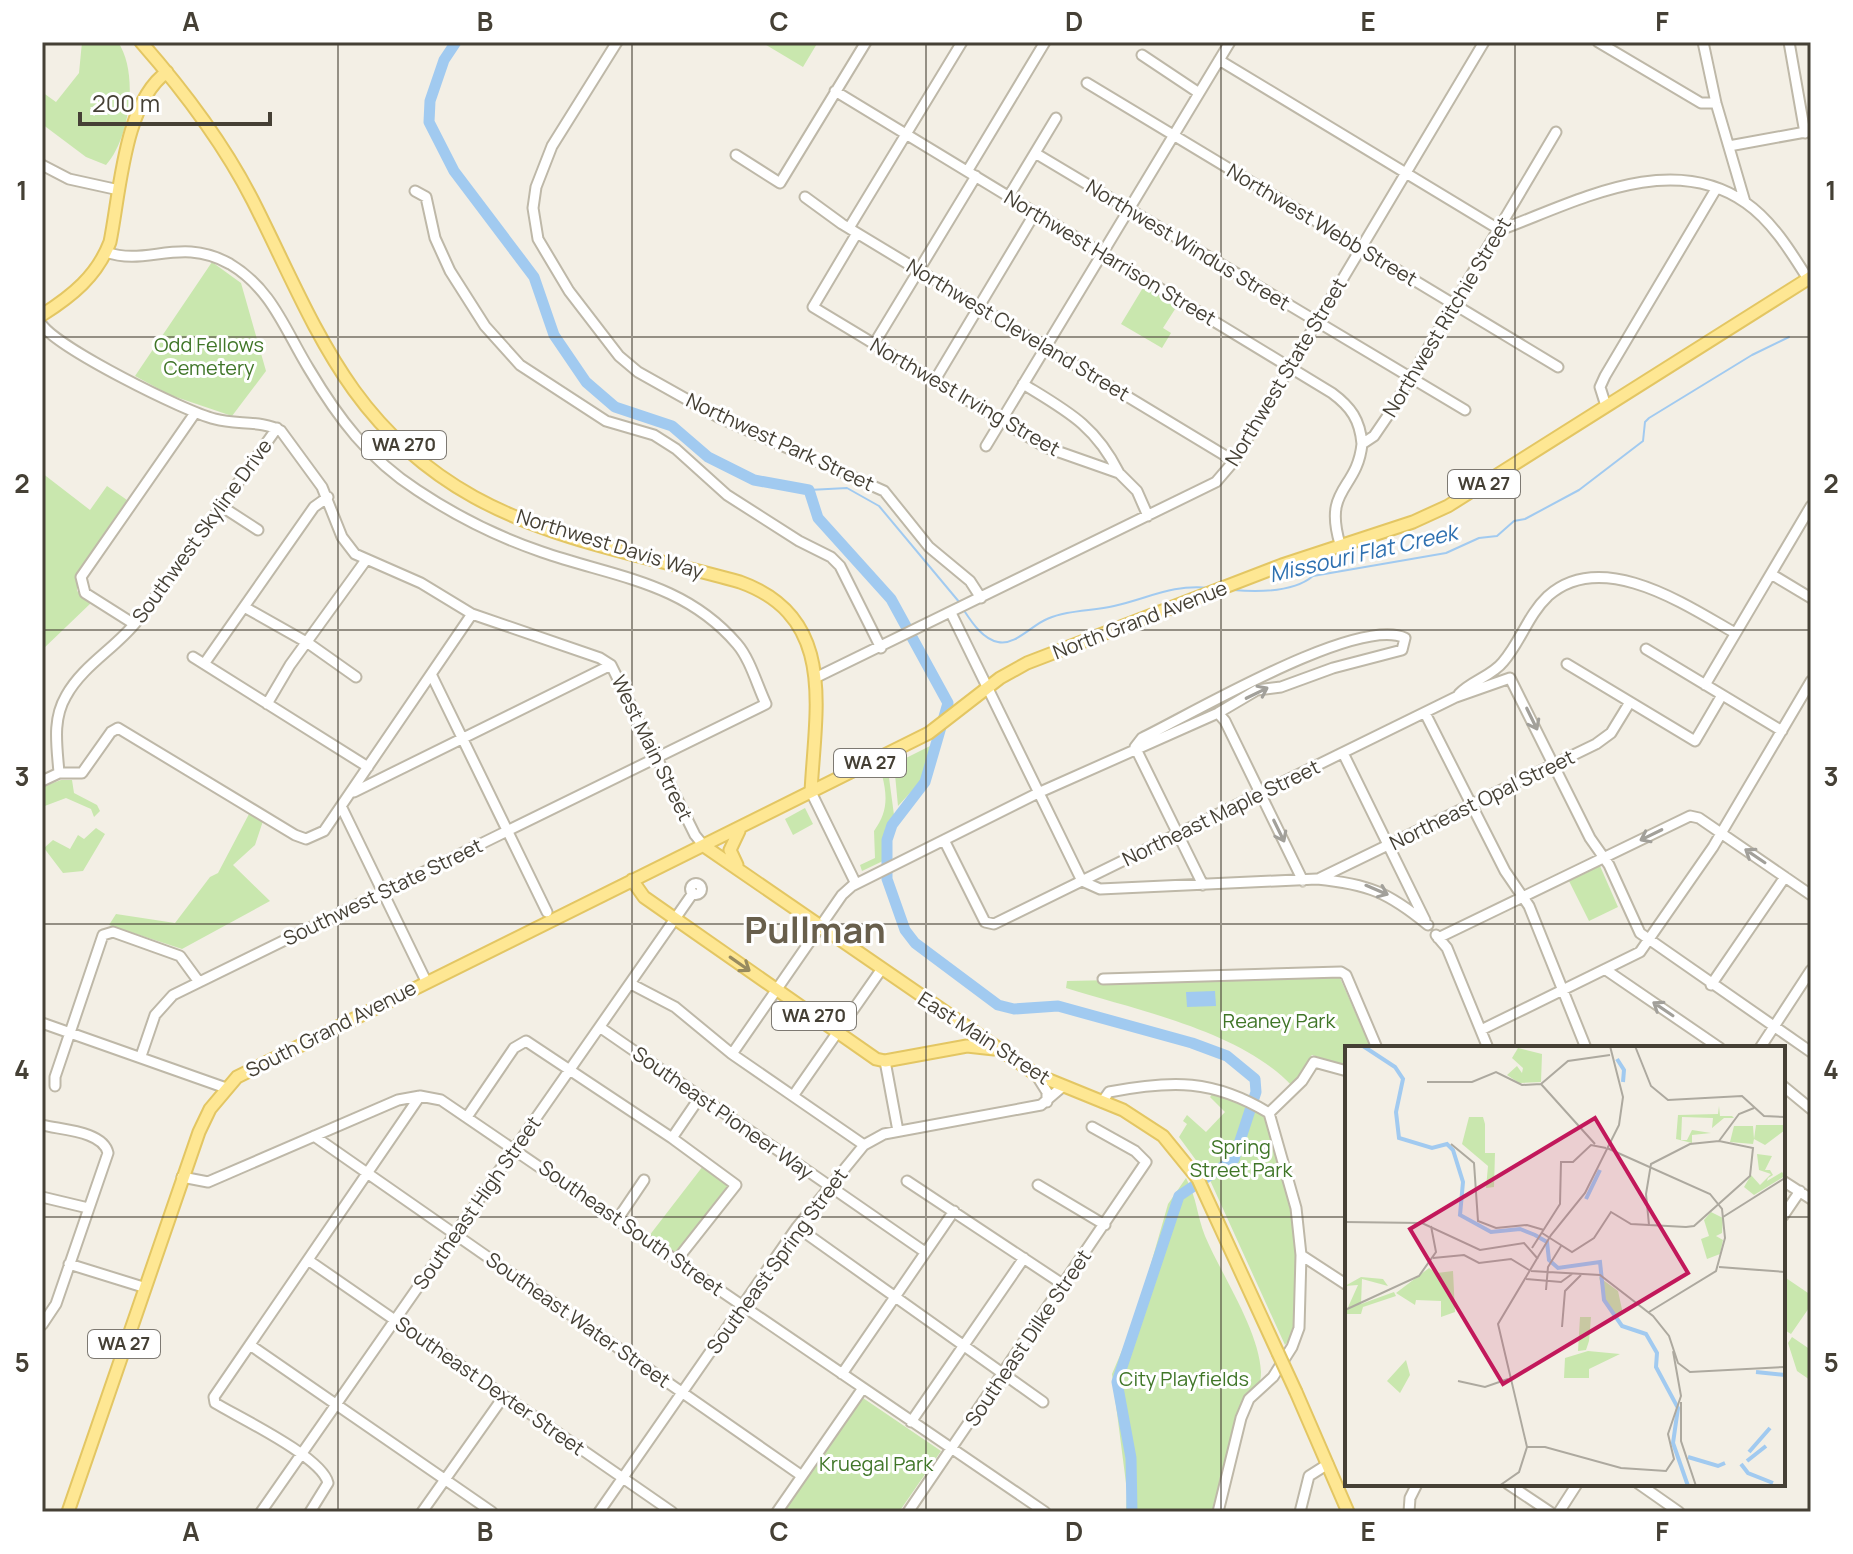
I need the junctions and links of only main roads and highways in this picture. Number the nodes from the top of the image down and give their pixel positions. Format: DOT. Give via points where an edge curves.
graph roads {
  1 [pos="141,42"];
  2 [pos="167,72"];
  3 [pos="1810,280"];
  4 [pos="42,315"];
  5 [pos="811,792"];
  6 [pos="749,823"];
  7 [pos="704,846"];
  8 [pos="632,880"];
  9 [pos="754,880"];
  10 [pos="959,1023"];
  11 [pos="967,1046"];
  12 [pos="1002,1052"];
  13 [pos="68,1512"];
  14 [pos="1348,1512"];
  1 -- 2 [label="main road, Northwest Davis Way / WA 270"];
  2 -- 4 [label="main road" via="141,103 106,252 87,281"];
  2 -- 5 [label="main road, Northwest Davis Way / WA 270" via="230,160 327,353 374,416 422,461 472,496 522,520 740,582 773,598 802,628 815,678"];
  3 -- 5 [label="main road, North Grand Avenue / WA 27" via="1448,506 1027,663 929,733"];
  5 -- 6 [label="main road, WA 27"];
  6 -- 7 [label="main road, WA 27"];
  6 -- 9 [label="main road" via="734,836 730,853"];
  7 -- 8 [label="main road, WA 27"];
  7 -- 9 [label="main road, East Main Street"];
  8 -- 11 [label="main road, WA 270, one-way" via="644,897 885,1061"];
  8 -- 13 [label="main road, South Grand Avenue / WA 27" via="266,1060 226,1088 199,1132 182,1177"];
  9 -- 10 [label="main road, East Main Street"];
  10 -- 11 [label="main road" via="970,1038"];
  10 -- 12 [label="main road, East Main Street"];
  11 -- 12 [label="main road"];
  12 -- 14 [label="main road, East Main Street, bridge" via="1037,1075 1151,1126 1190,1167"];
}
